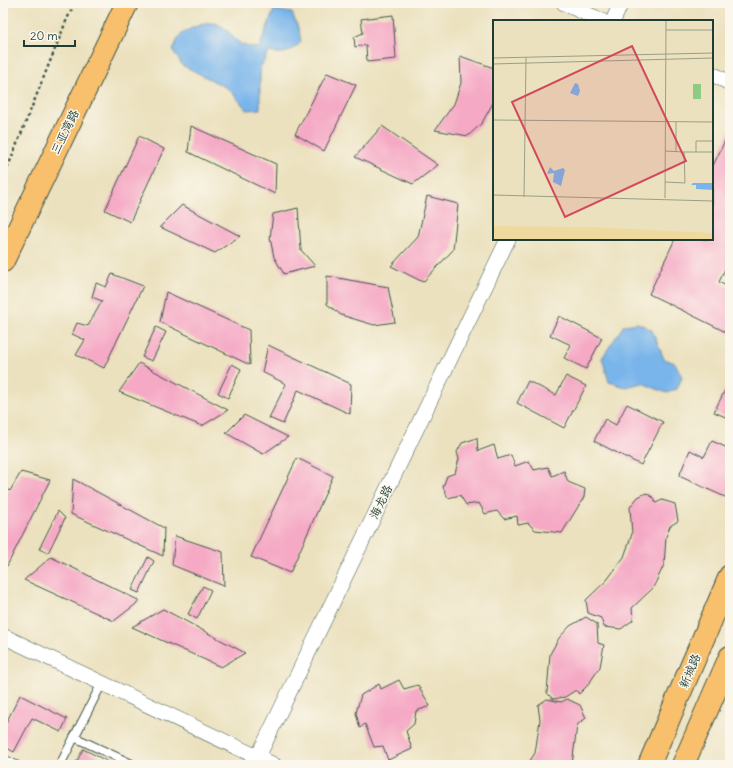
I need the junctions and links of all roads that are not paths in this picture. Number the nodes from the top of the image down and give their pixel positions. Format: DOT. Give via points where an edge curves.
graph roads {
  1 [pos="127,3"];
  2 [pos="564,3"];
  3 [pos="621,3"];
  4 [pos="600,20"];
  5 [pos="613,20"];
  6 [pos="713,74"];
  7 [pos="730,82"];
  8 [pos="508,240"];
  9 [pos="3,261"];
  10 [pos="730,576"];
  11 [pos="3,636"];
  12 [pos="730,658"];
  13 [pos="102,682"];
  14 [pos="74,737"];
  15 [pos="3,759"];
  16 [pos="256,761"];
  17 [pos="16,765"];
  18 [pos="60,765"];
  19 [pos="134,765"];
  20 [pos="274,765"];
  21 [pos="649,765"];
  22 [pos="683,765"];
  1 -- 9 [label="main road, 三亚湾路"];
  2 -- 4 [label="street"];
  3 -- 5 [label="street"];
  6 -- 7 [label="street"];
  8 -- 16 [label="street, 海龙路"];
  10 -- 21 [label="main road, 新城路"];
  11 -- 13 [label="street"];
  12 -- 22 [label="main road"];
  13 -- 14 [label="lane"];
  13 -- 16 [label="street"];
  14 -- 18 [label="lane"];
  14 -- 19 [label="lane"];
  15 -- 17 [label="lane"];
  16 -- 20 [label="street"];
}
